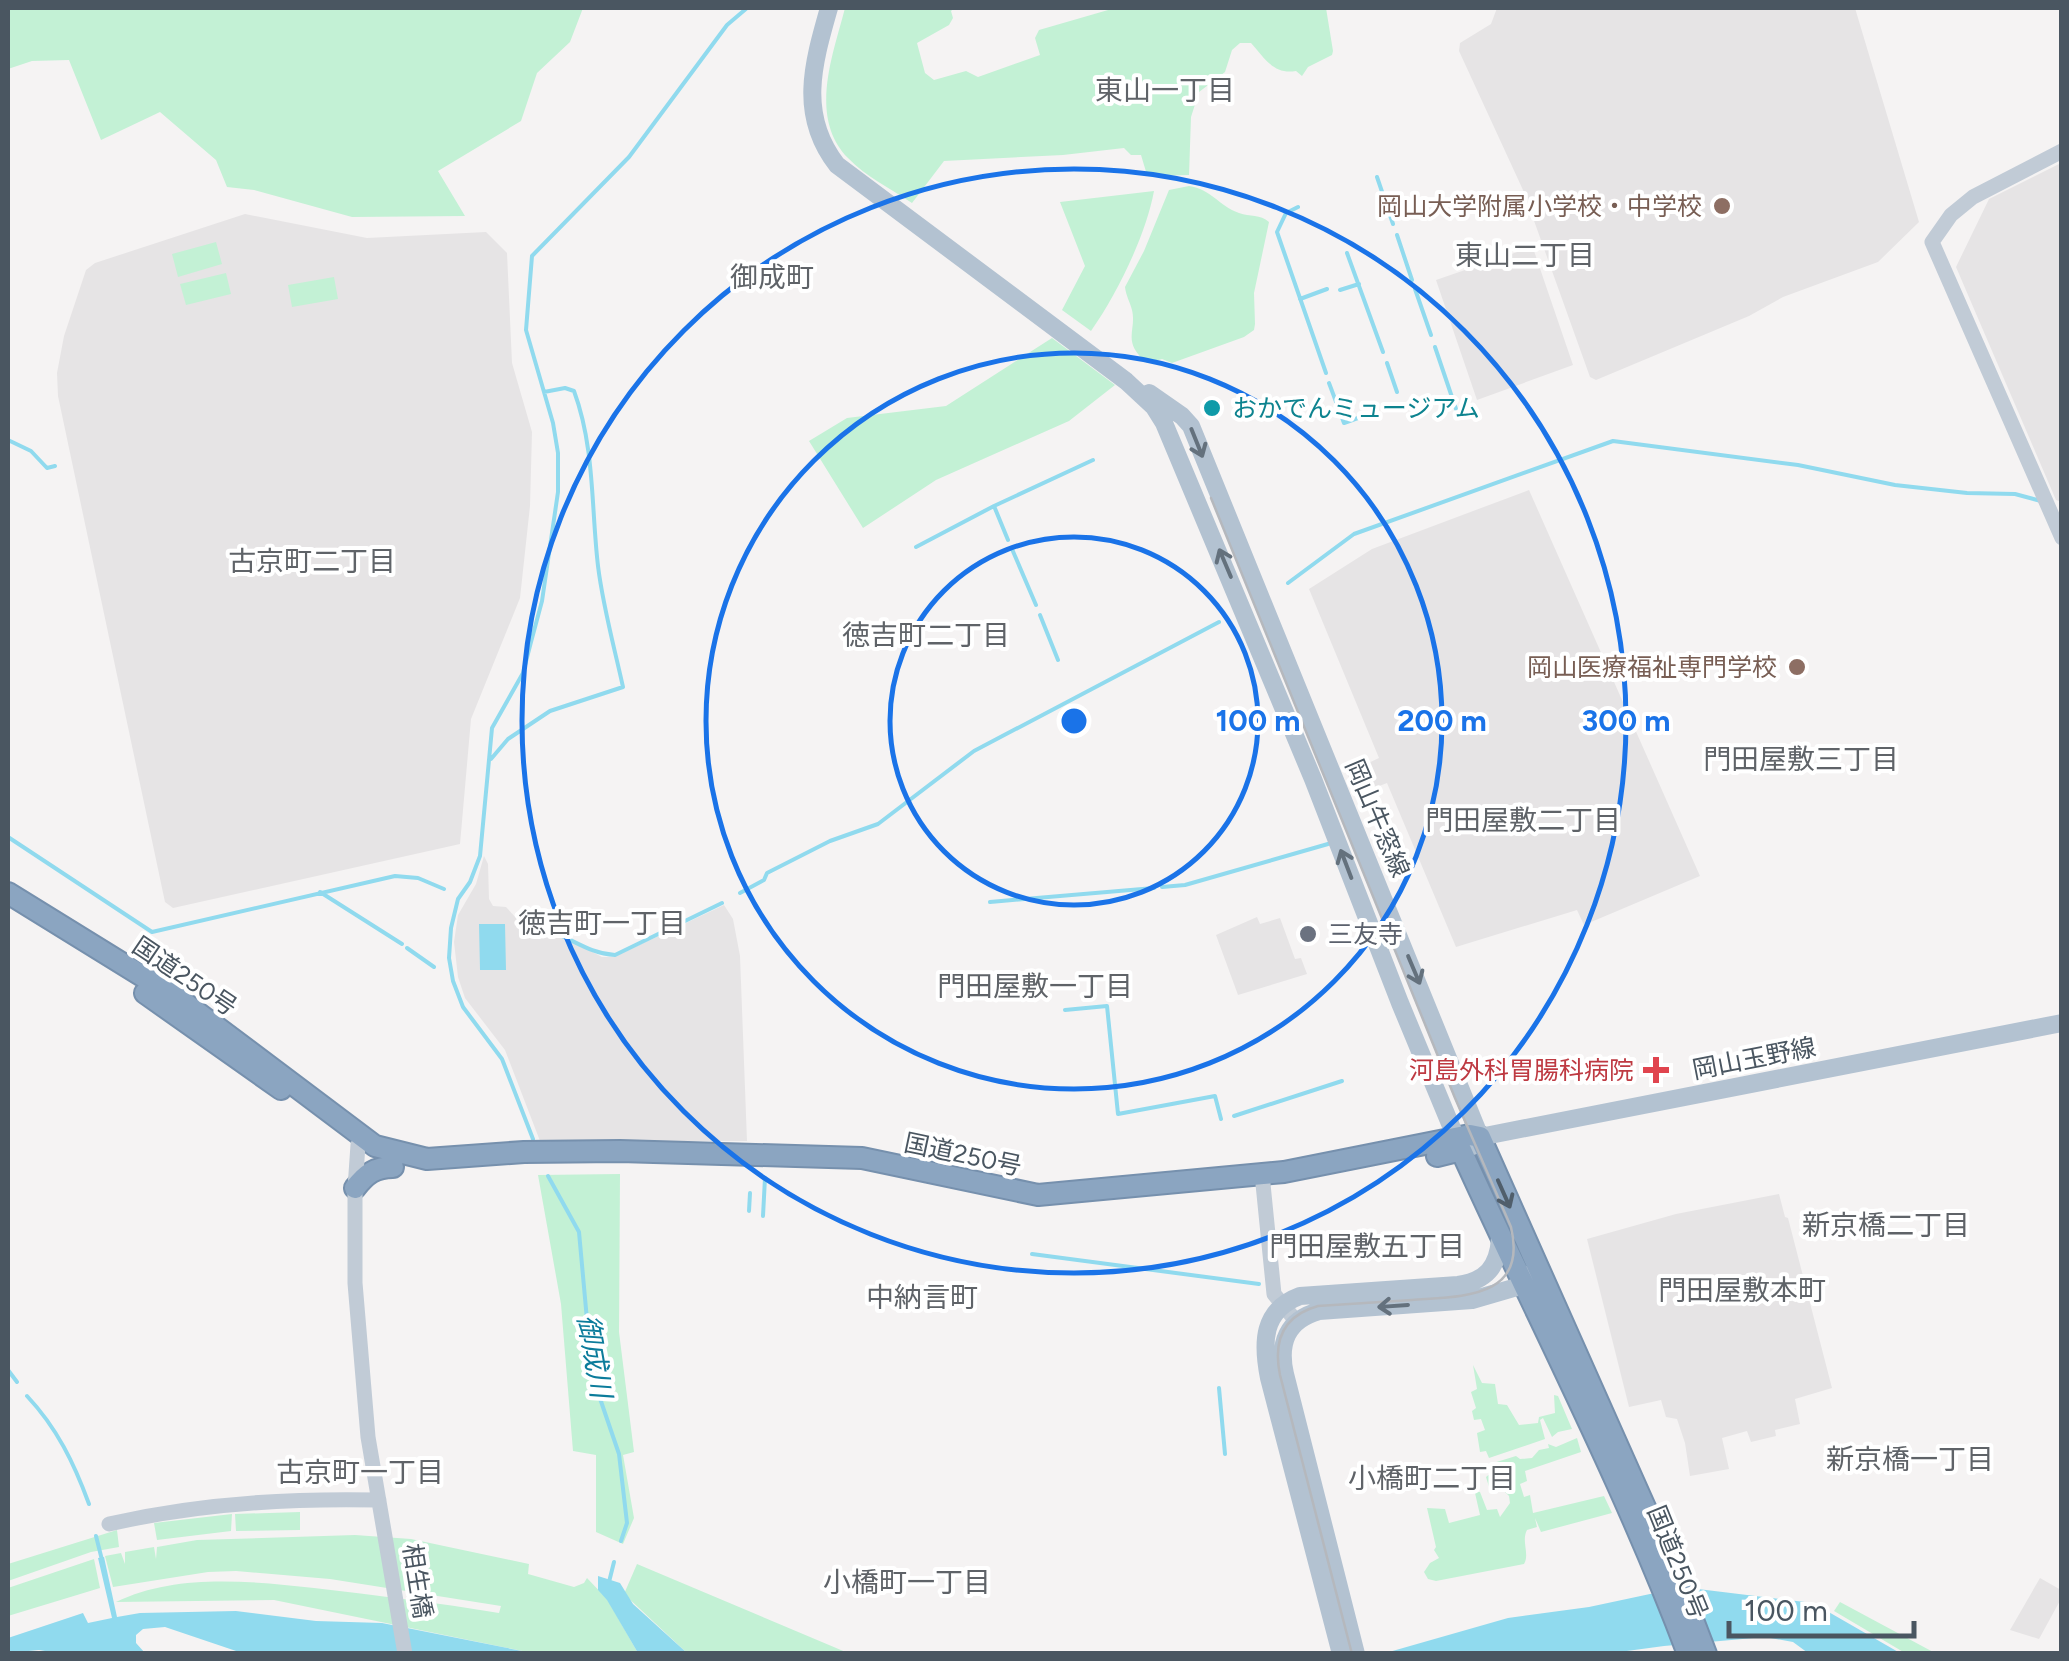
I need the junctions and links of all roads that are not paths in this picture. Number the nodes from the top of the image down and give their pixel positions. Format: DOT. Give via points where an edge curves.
graph roads {
  1 [pos="829,8"];
  2 [pos="2062,151"];
  3 [pos="1126,381"];
  4 [pos="2062,538"];
  5 [pos="8,893"];
  6 [pos="8,906"];
  7 [pos="2062,1023"];
  8 [pos="1480,1137"];
  9 [pos="360,1140"];
  10 [pos="1459,1144"];
  11 [pos="393,1167"];
  12 [pos="1262,1180"];
  13 [pos="355,1188"];
  14 [pos="1500,1239"];
  15 [pos="1520,1257"];
  16 [pos="1490,1272"];
  17 [pos="1524,1284"];
  18 [pos="1281,1306"];
  19 [pos="1296,1321"];
  20 [pos="1621,1471"];
  21 [pos="381,1508"];
  22 [pos="109,1524"];
  23 [pos="1351,1653"];
  24 [pos="405,1654"];
  25 [pos="1688,1654"];
  26 [pos="1706,1654"];
  1 -- 3 [label="main road, 岡山牛窓線" via="811,98 818,135 837,165"];
  2 -- 4 [label="street" via="1973,197 1932,242"];
  3 -- 8 [label="main road, 岡山牛窓線, one-way" via="1191,426"];
  10 -- 3 [label="main road, 岡山牛窓線, one-way" via="1172,438 1154,407"];
  5 -- 9 [label="highway, 国道250号" via="178,998"];
  6 -- 9 [label="highway, 国道250号"];
  7 -- 8 [label="main road, 岡山玉野線"];
  8 -- 10 [label="highway, 国道250号" via="1470,1134"];
  8 -- 15 [label="highway, 国道250号, one-way"];
  9 -- 11 [label="highway, 国道250号" via="374,1158"];
  9 -- 12 [label="highway, 国道250号" via="427,1159 620,1151 862,1158 1038,1195"];
  9 -- 13 [label="street, 相生橋"];
  10 -- 12 [label="highway, 国道250号"];
  10 -- 14 [label="highway, 国道250号"];
  11 -- 12 [label="highway, 国道250号" via="625,1162 824,1168 1042,1207"];
  11 -- 13 [label="highway" via="369,1172"];
  12 -- 18 [label="street" via="1274,1294"];
  13 -- 21 [label="street, 相生橋" via="355,1282"];
  14 -- 15 [label="highway, 国道250号"];
  14 -- 16 [label="main road"];
  15 -- 16 [label="main road"];
  15 -- 17 [label="highway, 国道250号"];
  15 -- 20 [label="highway, 国道250号"];
  16 -- 18 [label="main road" via="1466,1284 1300,1296"];
  17 -- 19 [label="main road, one-way" via="1480,1299 1319,1311"];
  17 -- 20 [label="highway, 国道250号"];
  18 -- 19 [label="street"];
  18 -- 23 [label="main road" via="1266,1331 1266,1361"];
  19 -- 23 [label="main road" via="1283,1341 1282,1362"];
  20 -- 25 [label="highway, 国道250号"];
  20 -- 26 [label="highway, 国道250号"];
  21 -- 22 [label="street" via="247,1505"];
  21 -- 24 [label="street, 相生橋"];
}
